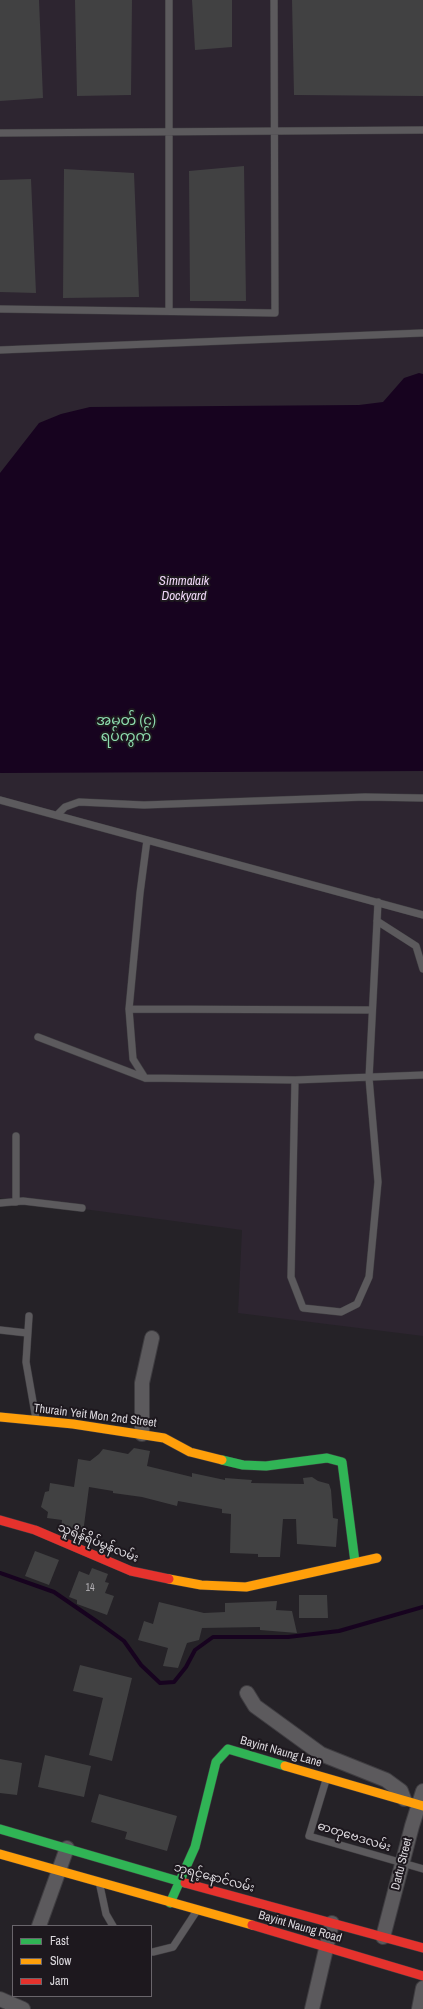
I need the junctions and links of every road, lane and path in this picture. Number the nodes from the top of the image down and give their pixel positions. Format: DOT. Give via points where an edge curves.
graph roads {
  1 [pos="170,0"];
  2 [pos="274,0"];
  3 [pos="423,130"];
  4 [pos="274,131"];
  5 [pos="169,132"];
  6 [pos="0,133"];
  7 [pos="0,309"];
  8 [pos="169,312"];
  9 [pos="422,333"];
  10 [pos="0,350"];
  11 [pos="423,798"];
  12 [pos="0,800"];
  13 [pos="57,815"];
  14 [pos="148,840"];
  15 [pos="378,902"];
  16 [pos="423,915"];
  17 [pos="377,921"];
  18 [pos="423,969"];
  19 [pos="129,1009"];
  20 [pos="372,1010"];
  21 [pos="38,1037"];
  22 [pos="423,1075"];
  23 [pos="145,1078"];
  24 [pos="369,1078"];
  25 [pos="295,1080"];
  26 [pos="16,1136"];
  27 [pos="16,1202"];
  28 [pos="0,1203"];
  29 [pos="82,1208"];
  30 [pos="29,1316"];
  31 [pos="0,1330"];
  32 [pos="26,1333"];
  33 [pos="152,1338"];
  34 [pos="0,1417"];
  35 [pos="37,1420"];
  36 [pos="142,1434"];
  37 [pos="0,1520"];
  38 [pos="377,1558"];
  39 [pos="355,1562"];
  40 [pos="247,1693"];
  41 [pos="327,1778"];
  42 [pos="404,1799"];
  43 [pos="421,1800"];
  44 [pos="2,1829"];
  45 [pos="2,1840"];
  46 [pos="67,1848"];
  47 [pos="0,1854"];
  48 [pos="403,1864"];
  49 [pos="60,1870"];
  50 [pos="423,1870"];
  51 [pos="178,1881"];
  52 [pos="99,1882"];
  53 [pos="170,1903"];
  54 [pos="198,1910"];
  55 [pos="332,1923"];
  56 [pos="39,1925"];
  57 [pos="112,1925"];
  58 [pos="370,1933"];
  59 [pos="383,1937"];
  60 [pos="326,1946"];
  61 [pos="423,1948"];
  62 [pos="153,1952"];
  63 [pos="365,1952"];
  64 [pos="423,1976"];
  65 [pos="423,1988"];
  66 [pos="312,2009"];
  67 [pos="419,2009"];
  1 -- 5 [label="lane"];
  2 -- 4 [label="lane"];
  3 -- 4 [label="lane"];
  4 -- 5 [label="lane"];
  4 -- 8 [label="lane" via="275,313"];
  5 -- 6 [label="lane"];
  5 -- 8 [label="lane"];
  7 -- 8 [label="lane"];
  9 -- 10 [label="lane"];
  11 -- 13 [label="lane" via="365,797 144,805 79,802 65,807"];
  12 -- 13 [label="lane"];
  13 -- 14 [label="lane"];
  14 -- 15 [label="lane"];
  14 -- 19 [label="lane" via="140,893"];
  15 -- 16 [label="lane"];
  15 -- 17 [label="lane"];
  17 -- 18 [label="lane" via="416,946"];
  17 -- 20 [label="lane"];
  19 -- 20 [label="lane"];
  19 -- 23 [label="lane" via="133,1059"];
  20 -- 24 [label="lane"];
  21 -- 23 [label="lane"];
  22 -- 24 [label="lane"];
  23 -- 25 [label="lane"];
  24 -- 25 [label="lane"];
  24 -- 25 [label="lane" via="378,1182 369,1277 357,1304 341,1312 304,1308 291,1277"];
  26 -- 27 [label="lane"];
  27 -- 28 [label="lane"];
  27 -- 29 [label="lane"];
  30 -- 32 [label="lane"];
  31 -- 32 [label="lane"];
  32 -- 35 [label="lane" via="26,1362"];
  33 -- 36 [label="street" via="142,1384"];
  34 -- 35 [label="street, Thurain Yeit Mon 2nd Street"];
  35 -- 36 [label="street, Thurain Yeit Mon 2nd Street"];
  36 -- 39 [label="street, Thurain Yeit Mon 2nd Street" via="164,1438 190,1452 243,1465 266,1466 327,1458 342,1462"];
  37 -- 39 [label="street, သူရိန်ရိပ်မွန်လမ်း" via="35,1530 131,1571 201,1585 246,1587"];
  38 -- 39 [label="street, သူရိန်ရိပ်မွန်လမ်း"];
  40 -- 42 [label="street" via="255,1706 321,1754 386,1780 401,1791"];
  41 -- 42 [label="street, Bayint Naung Lane"];
  41 -- 48 [label="lane, ဓာတုဗေဒလမ်း" via="309,1836"];
  41 -- 51 [label="street, Bayint Naung Lane" via="228,1750 216,1762 195,1847"];
  42 -- 43 [label="street, Bayint Naung Lane"];
  43 -- 48 [label="street, Dartu Street"];
  44 -- 45 [label="street"];
  44 -- 46 [label="street, ဘုရင့်နောင်လမ်း"];
  46 -- 49 [label="street"];
  46 -- 51 [label="street, ဘုရင့်နောင်လမ်း"];
  47 -- 49 [label="street"];
  48 -- 50 [label="lane"];
  48 -- 59 [label="street, Dartu Street"];
  49 -- 52 [label="street"];
  49 -- 56 [label="street"];
  51 -- 53 [label="street"];
  51 -- 55 [label="street, ဘုရင့်နောင်လမ်း"];
  52 -- 53 [label="street"];
  52 -- 57 [label="lane" via="106,1914"];
  53 -- 54 [label="street, Bayint Naung Road"];
  54 -- 60 [label="street, Bayint Naung Road"];
  54 -- 62 [label="lane" via="173,1947"];
  55 -- 58 [label="street, ဘုရင့်နောင်လမ်း"];
  55 -- 60 [label="street"];
  58 -- 59 [label="street, ဘုရင့်နောင်လမ်း"];
  58 -- 63 [label="street"];
  59 -- 61 [label="street, ဘုရင့်နောင်လမ်း"];
  60 -- 63 [label="street, Bayint Naung Road"];
  60 -- 66 [label="street"];
  63 -- 64 [label="street, Bayint Naung Road"];
  65 -- 67 [label="street"];
}
